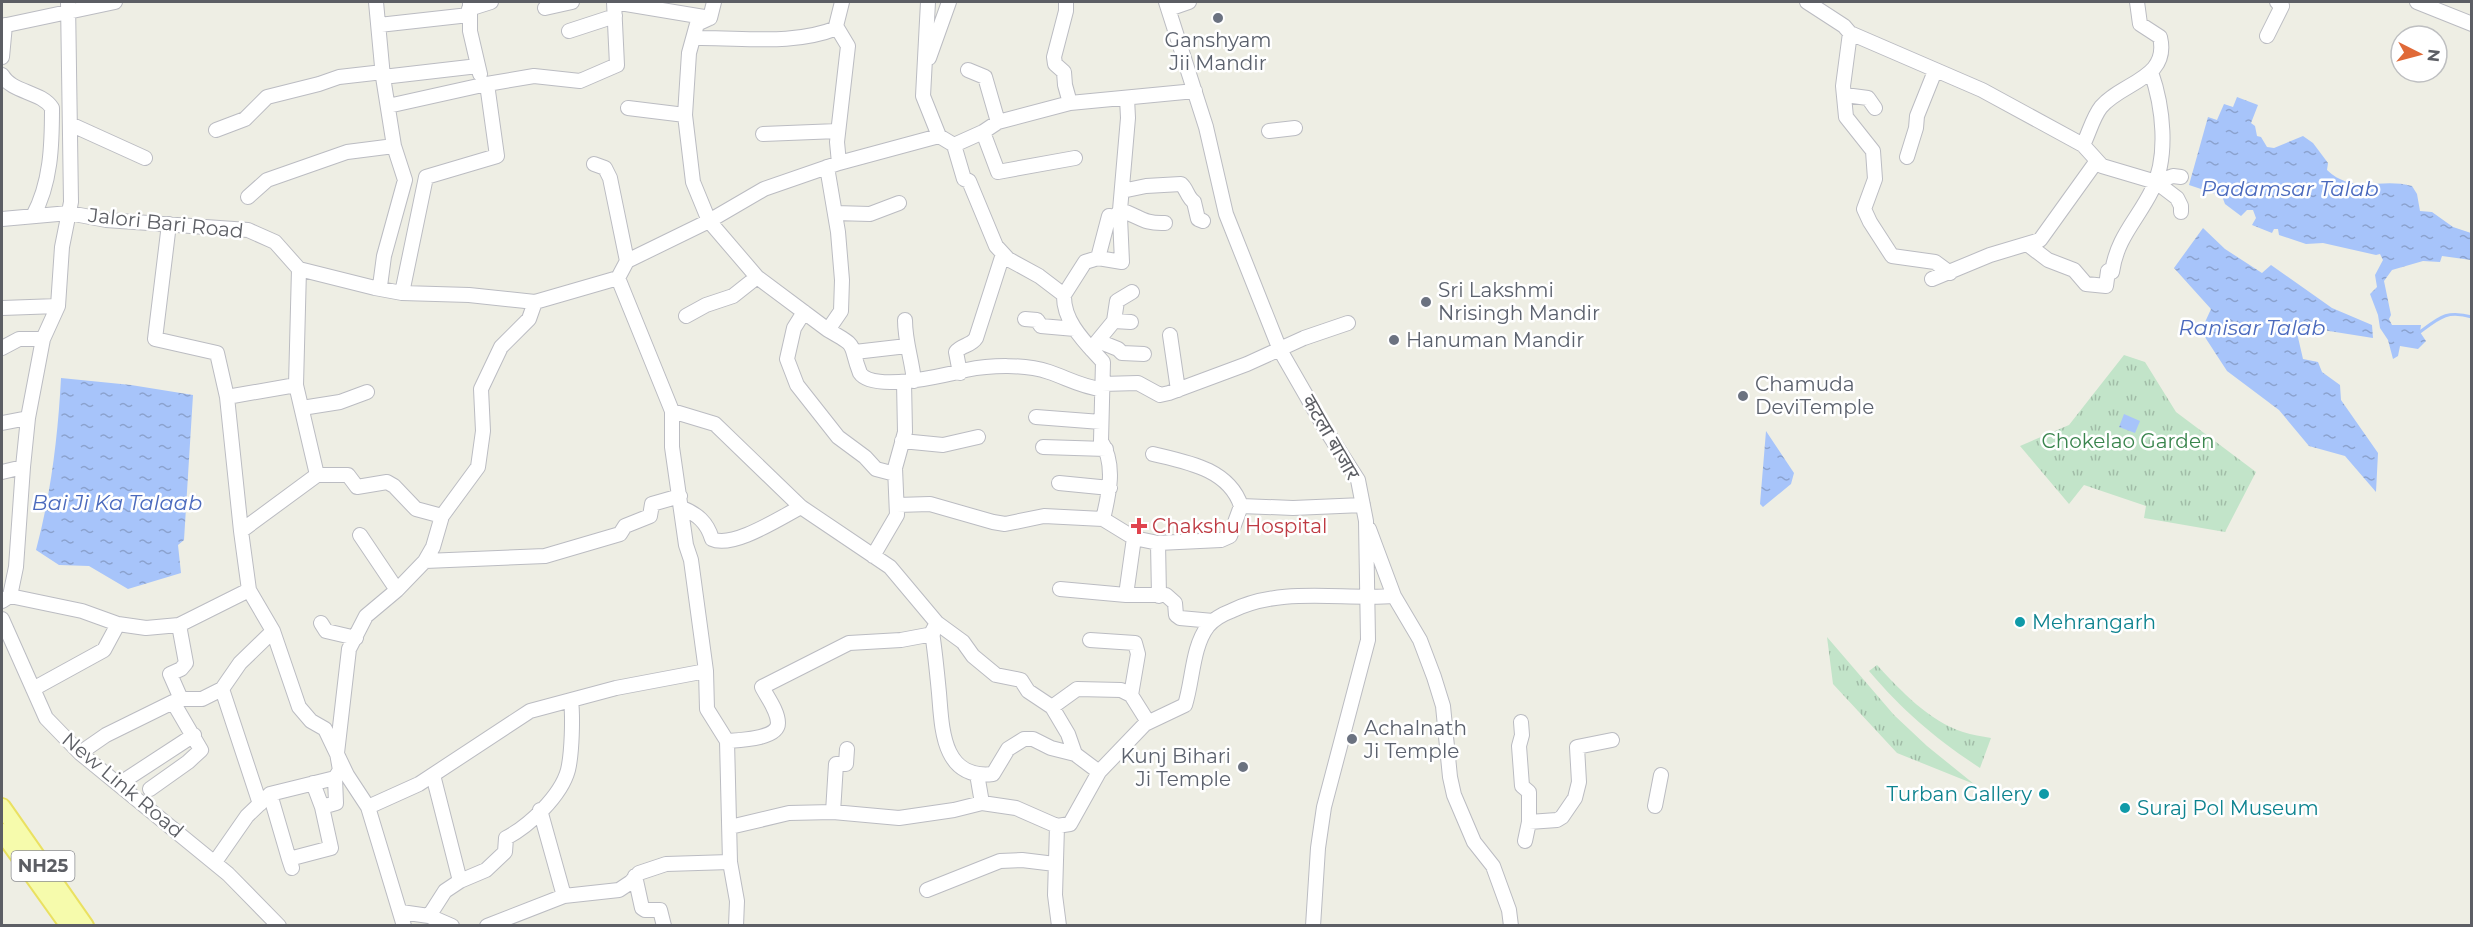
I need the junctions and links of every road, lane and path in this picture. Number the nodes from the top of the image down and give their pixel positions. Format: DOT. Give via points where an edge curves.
graph roads {
  1 [pos="115,2"];
  2 [pos="376,2"];
  3 [pos="491,2"];
  4 [pos="572,2"];
  5 [pos="714,2"];
  6 [pos="842,2"];
  7 [pos="928,2"];
  8 [pos="949,2"];
  9 [pos="1066,2"];
  10 [pos="1189,2"];
  11 [pos="1806,2"];
  12 [pos="2137,2"];
  13 [pos="2277,2"];
  14 [pos="2417,2"];
  15 [pos="1168,5"];
  16 [pos="615,6"];
  17 [pos="68,7"];
  18 [pos="469,8"];
  19 [pos="545,8"];
  20 [pos="710,18"];
  21 [pos="2472,24"];
  22 [pos="3,25"];
  23 [pos="379,25"];
  24 [pos="837,28"];
  25 [pos="569,31"];
  26 [pos="1850,33"];
  27 [pos="2267,36"];
  28 [pos="694,38"];
  29 [pos="2,57"];
  30 [pos="478,66"];
  31 [pos="968,70"];
  32 [pos="924,71"];
  33 [pos="1935,71"];
  34 [pos="2151,72"];
  35 [pos="383,74"];
  36 [pos="2,75"];
  37 [pos="485,84"];
  38 [pos="1195,91"];
  39 [pos="1845,95"];
  40 [pos="1127,98"];
  41 [pos="1070,103"];
  42 [pos="388,105"];
  43 [pos="628,108"];
  44 [pos="1875,108"];
  45 [pos="685,115"];
  46 [pos="998,122"];
  47 [pos="70,124"];
  48 [pos="1295,128"];
  49 [pos="216,130"];
  50 [pos="838,131"];
  51 [pos="1269,131"];
  52 [pos="984,132"];
  53 [pos="763,134"];
  54 [pos="939,136"];
  55 [pos="954,145"];
  56 [pos="2083,145"];
  57 [pos="394,146"];
  58 [pos="1906,157"];
  59 [pos="145,158"];
  60 [pos="1075,158"];
  61 [pos="2096,162"];
  62 [pos="594,164"];
  63 [pos="833,165"];
  64 [pos="2181,177"];
  65 [pos="2156,182"];
  66 [pos="1122,191"];
  67 [pos="248,198"];
  68 [pos="899,203"];
  69 [pos="2181,212"];
  70 [pos="69,213"];
  71 [pos="835,213"];
  72 [pos="1118,214"];
  73 [pos="33,216"];
  74 [pos="2,219"];
  75 [pos="709,221"];
  76 [pos="1203,221"];
  77 [pos="1165,223"];
  78 [pos="169,224"];
  79 [pos="2027,244"];
  80 [pos="1003,254"];
  81 [pos="1098,258"];
  82 [pos="627,261"];
  83 [pos="299,269"];
  84 [pos="1950,273"];
  85 [pos="756,277"];
  86 [pos="618,278"];
  87 [pos="1932,279"];
  88 [pos="375,288"];
  89 [pos="1132,292"];
  90 [pos="402,293"];
  91 [pos="1064,295"];
  92 [pos="535,302"];
  93 [pos="58,306"];
  94 [pos="2,308"];
  95 [pos="804,312"];
  96 [pos="686,316"];
  97 [pos="1025,319"];
  98 [pos="906,320"];
  99 [pos="1114,321"];
  100 [pos="1131,322"];
  101 [pos="1348,323"];
  102 [pos="1075,329"];
  103 [pos="828,330"];
  104 [pos="1170,335"];
  105 [pos="2,337"];
  106 [pos="19,339"];
  107 [pos="43,339"];
  108 [pos="1094,345"];
  109 [pos="907,346"];
  110 [pos="2,348"];
  111 [pos="1280,350"];
  112 [pos="855,352"];
  113 [pos="1144,354"];
  114 [pos="960,373"];
  115 [pos="909,382"];
  116 [pos="296,385"];
  117 [pos="1102,387"];
  118 [pos="1178,390"];
  119 [pos="367,392"];
  120 [pos="227,398"];
  121 [pos="302,408"];
  122 [pos="672,411"];
  123 [pos="1036,417"];
  124 [pos="28,418"];
  125 [pos="1101,422"];
  126 [pos="2,423"];
  127 [pos="978,437"];
  128 [pos="903,441"];
  129 [pos="1043,447"];
  130 [pos="1106,449"];
  131 [pos="1153,454"];
  132 [pos="23,467"];
  133 [pos="2,472"];
  134 [pos="895,474"];
  135 [pos="317,475"];
  136 [pos="1059,483"];
  137 [pos="1110,488"];
  138 [pos="681,502"];
  139 [pos="897,505"];
  140 [pos="1363,505"];
  141 [pos="1241,506"];
  142 [pos="801,507"];
  143 [pos="442,516"];
  144 [pos="1103,519"];
  145 [pos="1366,521"];
  146 [pos="241,531"];
  147 [pos="360,535"];
  148 [pos="1134,538"];
  149 [pos="1158,543"];
  150 [pos="873,556"];
  151 [pos="425,561"];
  152 [pos="1060,589"];
  153 [pos="249,590"];
  154 [pos="397,590"];
  155 [pos="1126,595"];
  156 [pos="1159,596"];
  157 [pos="1394,596"];
  158 [pos="6,598"];
  159 [pos="1366,598"];
  160 [pos="2,620"];
  161 [pos="1213,621"];
  162 [pos="321,623"];
  163 [pos="118,624"];
  164 [pos="179,625"];
  165 [pos="935,629"];
  166 [pos="273,631"];
  167 [pos="356,638"];
  168 [pos="1089,640"];
  169 [pos="706,671"];
  170 [pos="33,689"];
  171 [pos="222,689"];
  172 [pos="1131,695"];
  173 [pos="571,700"];
  174 [pos="177,701"];
  175 [pos="1052,708"];
  176 [pos="1148,722"];
  177 [pos="1521,722"];
  178 [pos="194,735"];
  179 [pos="1612,740"];
  180 [pos="727,741"];
  181 [pos="847,749"];
  182 [pos="80,753"];
  183 [pos="337,753"];
  184 [pos="1075,754"];
  185 [pos="1099,772"];
  186 [pos="978,774"];
  187 [pos="433,775"];
  188 [pos="1660,775"];
  189 [pos="335,778"];
  190 [pos="313,783"];
  191 [pos="119,784"];
  192 [pos="150,789"];
  193 [pos="793,798"];
  194 [pos="265,799"];
  195 [pos="982,803"];
  196 [pos="1655,806"];
  197 [pos="2,807"];
  198 [pos="322,807"];
  199 [pos="368,807"];
  200 [pos="540,810"];
  201 [pos="833,812"];
  202 [pos="796,813"];
  203 [pos="1529,822"];
  204 [pos="1057,826"];
  205 [pos="730,827"];
  206 [pos="2,832"];
  207 [pos="1524,841"];
  208 [pos="214,862"];
  209 [pos="730,862"];
  210 [pos="1055,864"];
  211 [pos="635,876"];
  212 [pos="460,881"];
  213 [pos="927,890"];
  214 [pos="564,896"];
  215 [pos="429,916"];
  216 [pos="402,919"];
  217 [pos="69,926"];
  218 [pos="85,926"];
  219 [pos="279,926"];
  220 [pos="452,926"];
  221 [pos="487,926"];
  222 [pos="664,926"];
  223 [pos="736,926"];
  224 [pos="1059,926"];
  225 [pos="1313,926"];
  226 [pos="1511,926"];
  1 -- 17 [label="street"];
  2 -- 23 [label="street"];
  3 -- 18 [label="street"];
  4 -- 19 [label="street"];
  5 -- 20 [label="street"];
  6 -- 24 [label="street"];
  7 -- 32 [label="street"];
  8 -- 32 [label="street"];
  9 -- 41 [label="street" via="1054,57 1064,72"];
  10 -- 15 [label="street"];
  11 -- 26 [label="street"];
  12 -- 34 [label="street" via="2140,24 2160,37 2162,47"];
  13 -- 27 [label="street" via="2282,6"];
  14 -- 21 [label="street"];
  15 -- 38 [label="street, कटला बाजार"];
  16 -- 20 [label="street"];
  16 -- 25 [label="street"];
  16 -- 37 [label="street" via="617,65 580,81 534,76"];
  17 -- 22 [label="street"];
  17 -- 47 [label="street"];
  18 -- 23 [label="street"];
  18 -- 30 [label="street"];
  20 -- 28 [label="street" via="697,24"];
  22 -- 29 [label="street"];
  23 -- 35 [label="street"];
  24 -- 28 [label="street" via="773,41"];
  24 -- 50 [label="street" via="848,46"];
  26 -- 33 [label="street"];
  26 -- 39 [label="street"];
  28 -- 45 [label="street" via="689,53"];
  30 -- 35 [label="street"];
  30 -- 37 [label="street"];
  31 -- 46 [label="street" via="986,77"];
  32 -- 54 [label="street" via="923,96"];
  33 -- 56 [label="street" via="1982,90"];
  33 -- 58 [label="street"];
  34 -- 56 [label="street" via="2101,107"];
  34 -- 65 [label="street" via="2160,97 2162,120"];
  35 -- 42 [label="street"];
  35 -- 49 [label="street" via="339,77 267,97 245,119"];
  36 -- 73 [label="street" via="8,83 45,100 52,108 52,147 41,201"];
  37 -- 42 [label="street"];
  37 -- 90 [label="street" via="497,156 426,177"];
  38 -- 40 [label="street"];
  38 -- 111 [label="street, कटला बाजार" via="1226,214"];
  39 -- 44 [label="street" via="1868,98"];
  39 -- 84 [label="street" via="1846,117 1873,151 1875,179 1864,209 1870,222 1892,256 1935,262"];
  40 -- 41 [label="street"];
  40 -- 66 [label="street"];
  41 -- 46 [label="street"];
  42 -- 57 [label="street"];
  43 -- 45 [label="street"];
  45 -- 75 [label="street" via="693,182"];
  46 -- 52 [label="street"];
  47 -- 59 [label="street"];
  47 -- 70 [label="street"];
  48 -- 51 [label="street"];
  50 -- 53 [label="street"];
  50 -- 63 [label="street"];
  52 -- 55 [label="street"];
  52 -- 60 [label="street" via="998,172"];
  54 -- 55 [label="street"];
  54 -- 63 [label="street"];
  55 -- 80 [label="street" via="964,179 969,181"];
  56 -- 61 [label="street"];
  57 -- 67 [label="street" via="347,152 277,176"];
  57 -- 88 [label="street" via="405,180 380,286"];
  61 -- 65 [label="street"];
  61 -- 79 [label="street" via="2041,239"];
  62 -- 82 [label="street" via="605,168 610,178"];
  63 -- 71 [label="street"];
  63 -- 75 [label="street" via="764,189"];
  64 -- 65 [label="street"];
  65 -- 69 [label="street" via="2177,198"];
  65 -- 79 [label="street" via="2125,231 2106,286 2086,284 2073,270 2048,260"];
  66 -- 72 [label="street"];
  66 -- 76 [label="street" via="1181,184 1194,202 1198,219"];
  68 -- 71 [label="street" via="870,214"];
  70 -- 73 [label="street, Jalori Bari Road"];
  70 -- 78 [label="street, Jalori Bari Road"];
  70 -- 93 [label="street"];
  71 -- 103 [label="street" via="841,311"];
  72 -- 77 [label="street"];
  72 -- 81 [label="street" via="1109,216"];
  72 -- 81 [label="street" via="1122,262"];
  73 -- 74 [label="street, Jalori Bari Road"];
  75 -- 82 [label="street"];
  75 -- 85 [label="street"];
  78 -- 83 [label="street, Jalori Bari Road" via="248,230 275,242"];
  78 -- 120 [label="street" via="153,340 217,353"];
  79 -- 84 [label="street"];
  80 -- 91 [label="street"];
  80 -- 114 [label="street" via="976,338 956,352"];
  81 -- 91 [label="street" via="1085,262"];
  82 -- 86 [label="street"];
  83 -- 88 [label="street"];
  83 -- 116 [label="street"];
  84 -- 87 [label="street"];
  85 -- 95 [label="street"];
  85 -- 96 [label="street" via="733,296"];
  86 -- 92 [label="street"];
  86 -- 122 [label="street"];
  88 -- 90 [label="street"];
  89 -- 99 [label="street" via="1117,301"];
  90 -- 92 [label="street"];
  91 -- 102 [label="street" via="1065,309"];
  92 -- 143 [label="street" via="529,319 501,347 481,389 483,431 478,467"];
  93 -- 94 [label="street"];
  93 -- 107 [label="street"];
  95 -- 103 [label="street"];
  95 -- 134 [label="street" via="794,327 787,359 797,385 838,437 876,469"];
  97 -- 102 [label="street" via="1037,320 1041,326"];
  98 -- 109 [label="street"];
  99 -- 100 [label="street"];
  99 -- 108 [label="street"];
  101 -- 111 [label="street"];
  102 -- 108 [label="street"];
  103 -- 112 [label="street" via="851,344"];
  104 -- 118 [label="street"];
  105 -- 106 [label="street"];
  106 -- 107 [label="street"];
  106 -- 110 [label="street"];
  107 -- 124 [label="street"];
  108 -- 113 [label="street"];
  108 -- 117 [label="street" via="1103,362"];
  109 -- 112 [label="street"];
  109 -- 115 [label="street"];
  111 -- 118 [label="street"];
  111 -- 140 [label="street, कटला बाजार" via="1358,480"];
  112 -- 115 [label="street" via="862,377"];
  114 -- 115 [label="street"];
  114 -- 117 [label="street" via="1034,369 1084,387"];
  115 -- 128 [label="street"];
  116 -- 120 [label="street"];
  116 -- 121 [label="street"];
  117 -- 118 [label="street" via="1138,383 1160,396"];
  117 -- 125 [label="street"];
  119 -- 121 [label="street" via="340,402"];
  120 -- 146 [label="street"];
  121 -- 135 [label="street"];
  122 -- 138 [label="street" via="672,447"];
  122 -- 142 [label="street" via="715,424"];
  123 -- 125 [label="street"];
  124 -- 126 [label="street"];
  124 -- 132 [label="street"];
  125 -- 130 [label="street" via="1101,441"];
  127 -- 128 [label="street" via="943,445"];
  128 -- 134 [label="street"];
  129 -- 130 [label="street"];
  130 -- 137 [label="street"];
  131 -- 141 [label="street" via="1194,464 1223,478 1237,494"];
  132 -- 133 [label="street"];
  132 -- 158 [label="street" via="16,567"];
  134 -- 139 [label="street"];
  135 -- 143 [label="street" via="348,475 357,487 387,482 416,509"];
  135 -- 146 [label="street"];
  136 -- 137 [label="street"];
  137 -- 144 [label="street"];
  138 -- 142 [label="street" via="706,525 712,539 725,542"];
  138 -- 151 [label="street" via="652,504 650,516 625,526 620,534 545,556"];
  138 -- 169 [label="street"];
  139 -- 144 [label="street" via="930,504 1005,524 1044,516"];
  139 -- 150 [label="street" via="897,515"];
  140 -- 141 [label="street"];
  140 -- 145 [label="street, कटला बाजार"];
  141 -- 149 [label="street" via="1230,536 1221,540"];
  142 -- 150 [label="street"];
  143 -- 151 [label="street"];
  144 -- 148 [label="street"];
  145 -- 157 [label="street"];
  145 -- 159 [label="street, कटला बाजार"];
  146 -- 153 [label="street"];
  147 -- 154 [label="street"];
  148 -- 149 [label="street"];
  148 -- 155 [label="street"];
  149 -- 156 [label="street"];
  150 -- 165 [label="street" via="890,567"];
  151 -- 154 [label="street"];
  152 -- 155 [label="street"];
  153 -- 164 [label="street"];
  153 -- 166 [label="street"];
  154 -- 167 [label="street" via="366,616"];
  155 -- 156 [label="street"];
  156 -- 161 [label="street" via="1166,595 1172,600 1180,618"];
  157 -- 159 [label="street"];
  157 -- 226 [label="street" via="1420,640 1434,677 1443,706 1454,795 1474,842 1493,866"];
  158 -- 163 [label="street" via="82,611"];
  159 -- 161 [label="street" via="1282,596 1257,600"];
  159 -- 225 [label="street, कटला बाजार" via="1368,640 1324,807"];
  160 -- 170 [label="street, New Link Road"];
  161 -- 176 [label="street" via="1201,642 1185,705"];
  162 -- 167 [label="street" via="326,631"];
  163 -- 164 [label="street" via="146,628"];
  163 -- 170 [label="street" via="104,650"];
  164 -- 174 [label="street" via="186,663 170,674"];
  165 -- 175 [label="street" via="963,642 996,675 1021,680 1028,691"];
  165 -- 180 [label="street" via="901,640 849,643 762,687 777,716 775,730 758,738"];
  165 -- 186 [label="street" via="945,743 961,767"];
  166 -- 171 [label="street" via="240,663"];
  166 -- 183 [label="street" via="299,707 325,729"];
  167 -- 183 [label="street" via="347,654"];
  168 -- 172 [label="street" via="1136,644"];
  169 -- 173 [label="street"];
  169 -- 180 [label="street" via="707,709"];
  170 -- 182 [label="street, New Link Road" via="46,718"];
  171 -- 174 [label="street" via="202,699"];
  171 -- 194 [label="street"];
  172 -- 175 [label="street" via="1121,690 1080,688"];
  172 -- 176 [label="street"];
  173 -- 187 [label="street" via="530,711"];
  173 -- 200 [label="street" via="568,770 555,796"];
  174 -- 178 [label="street"];
  174 -- 182 [label="street" via="106,735"];
  175 -- 184 [label="street"];
  176 -- 185 [label="street"];
  177 -- 203 [label="street" via="1519,751 1522,786 1528,791"];
  178 -- 191 [label="street"];
  178 -- 192 [label="street" via="200,753"];
  179 -- 203 [label="street" via="1577,747 1579,782 1575,798 1562,817"];
  180 -- 205 [label="street"];
  181 -- 201 [label="street" via="846,765 836,764"];
  182 -- 191 [label="street, New Link Road"];
  183 -- 189 [label="street" via="340,770"];
  183 -- 199 [label="street"];
  184 -- 185 [label="street"];
  184 -- 186 [label="street" via="1024,739 1008,749 994,772"];
  185 -- 204 [label="street" via="1070,824"];
  186 -- 195 [label="street"];
  187 -- 199 [label="street"];
  187 -- 212 [label="street"];
  188 -- 196 [label="street"];
  189 -- 190 [label="street"];
  189 -- 198 [label="street" via="336,803"];
  190 -- 194 [label="street"];
  190 -- 198 [label="street"];
  191 -- 208 [label="street, New Link Road"];
  193 -- 202 [label="street"];
  194 -- 198 [label="street" via="291,863 331,848"];
  194 -- 208 [label="street" via="247,816"];
  195 -- 201 [label="street" via="898,818"];
  195 -- 204 [label="street" via="1016,808"];
  197 -- 218 [label="main road, NH25"];
  199 -- 216 [label="street"];
  200 -- 212 [label="street" via="506,838 505,852 486,870"];
  200 -- 214 [label="street"];
  201 -- 202 [label="street"];
  202 -- 205 [label="street"];
  203 -- 207 [label="street"];
  204 -- 210 [label="street"];
  205 -- 209 [label="street"];
  206 -- 217 [label="main road, NH25"];
  208 -- 219 [label="street, New Link Road"];
  209 -- 211 [label="street" via="666,864"];
  209 -- 223 [label="street" via="737,901"];
  210 -- 213 [label="street" via="1000,861"];
  210 -- 224 [label="street"];
  211 -- 214 [label="street" via="619,890"];
  211 -- 222 [label="street" via="642,908 661,912"];
  212 -- 215 [label="street" via="445,891"];
  214 -- 221 [label="street"];
  215 -- 216 [label="street"];
  215 -- 220 [label="street"];
}
